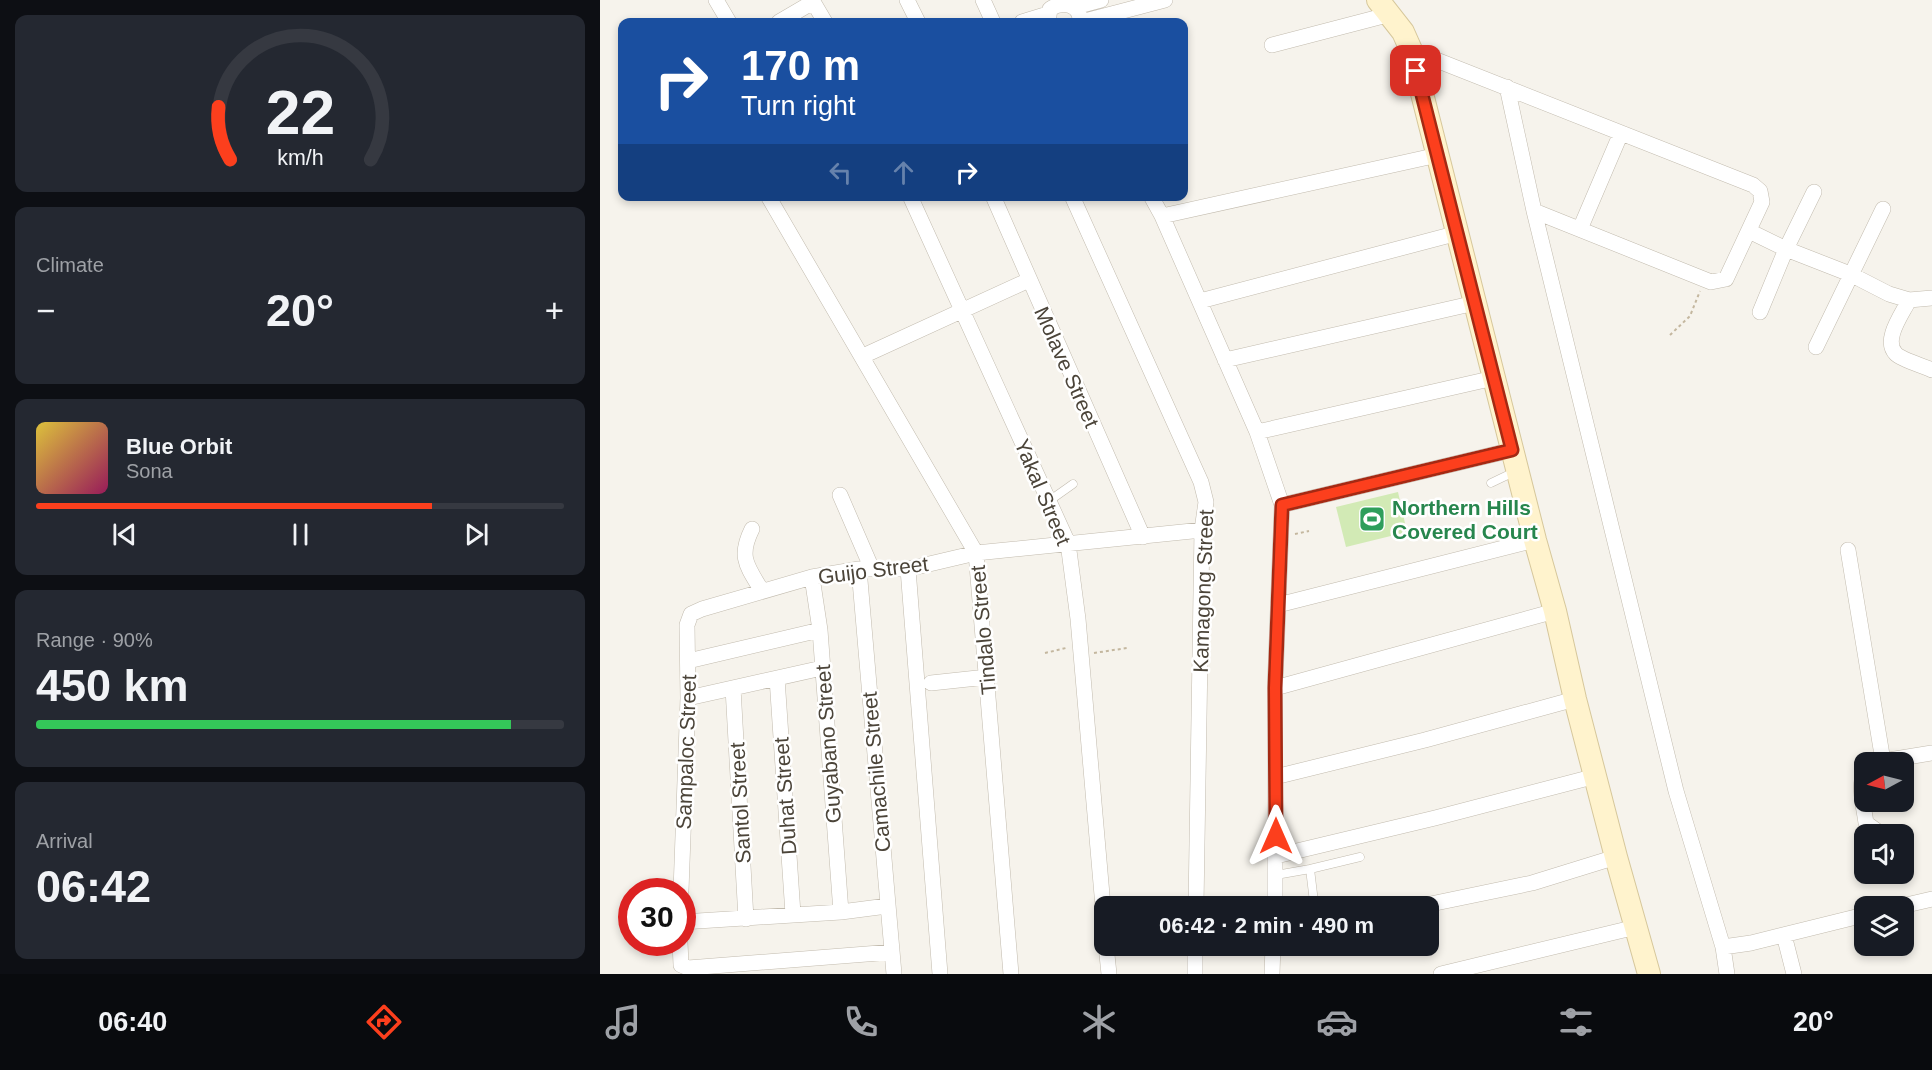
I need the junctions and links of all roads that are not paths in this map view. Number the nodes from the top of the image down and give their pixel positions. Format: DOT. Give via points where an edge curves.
graph roads {
  1 [pos="716,0"];
  2 [pos="908,0"];
  3 [pos="983,0"];
  4 [pos="1101,0"];
  5 [pos="1165,0"];
  6 [pos="813,1"];
  7 [pos="1073,3"];
  8 [pos="1385,7"];
  9 [pos="727,18"];
  10 [pos="785,18"];
  11 [pos="823,18"];
  12 [pos="916,18"];
  13 [pos="991,18"];
  14 [pos="1048,18"];
  15 [pos="1080,18"];
  16 [pos="1095,18"];
  17 [pos="1272,45"];
  18 [pos="1411,50"];
  19 [pos="1507,87"];
  20 [pos="1621,133"];
  21 [pos="1438,155"];
  22 [pos="1814,192"];
  23 [pos="771,201"];
  24 [pos="912,201"];
  25 [pos="995,201"];
  26 [pos="1074,201"];
  27 [pos="1154,201"];
  28 [pos="1883,209"];
  29 [pos="1534,211"];
  30 [pos="1162,216"];
  31 [pos="1580,229"];
  32 [pos="1749,231"];
  33 [pos="1458,233"];
  34 [pos="1786,249"];
  35 [pos="1850,274"];
  36 [pos="1029,280"];
  37 [pos="1932,298"];
  38 [pos="1910,300"];
  39 [pos="1200,301"];
  40 [pos="1475,303"];
  41 [pos="962,311"];
  42 [pos="1760,312"];
  43 [pos="1816,347"];
  44 [pos="862,356"];
  45 [pos="1225,360"];
  46 [pos="1932,370"];
  47 [pos="1494,378"];
  48 [pos="1257,432"];
  49 [pos="1515,460"];
  50 [pos="1491,483"];
  51 [pos="1073,484"];
  52 [pos="840,495"];
  53 [pos="1049,501"];
  54 [pos="1282,505"];
  55 [pos="752,529"];
  56 [pos="1203,530"];
  57 [pos="1143,537"];
  58 [pos="1535,540"];
  59 [pos="1068,543"];
  60 [pos="1848,550"];
  61 [pos="976,553"];
  62 [pos="866,569"];
  63 [pos="908,569"];
  64 [pos="812,577"];
  65 [pos="762,591"];
  66 [pos="1278,605"];
  67 [pos="1555,611"];
  68 [pos="691,614"];
  69 [pos="820,630"];
  70 [pos="688,662"];
  71 [pos="822,668"];
  72 [pos="987,677"];
  73 [pos="777,678"];
  74 [pos="931,683"];
  75 [pos="733,688"];
  76 [pos="1275,688"];
  77 [pos="688,698"];
  78 [pos="1575,699"];
  79 [pos="1880,752"];
  80 [pos="1932,753"];
  81 [pos="1914,756"];
  82 [pos="1596,776"];
  83 [pos="1275,777"];
  84 [pos="1276,856"];
  85 [pos="1360,857"];
  86 [pos="1616,857"];
  87 [pos="1310,869"];
  88 [pos="1276,875"];
  89 [pos="681,878"];
  90 [pos="1102,896"];
  91 [pos="1196,896"];
  92 [pos="1275,896"];
  93 [pos="1313,896"];
  94 [pos="1932,899"];
  95 [pos="1439,902"];
  96 [pos="1914,903"];
  97 [pos="887,906"];
  98 [pos="841,912"];
  99 [pos="793,915"];
  100 [pos="746,918"];
  101 [pos="1854,918"];
  102 [pos="696,921"];
  103 [pos="1636,927"];
  104 [pos="1784,935"];
  105 [pos="1723,947"];
  106 [pos="892,952"];
  107 [pos="680,956"];
  108 [pos="1107,956"];
  109 [pos="1195,956"];
  110 [pos="1273,956"];
  111 [pos="1459,972"];
  112 [pos="894,974"];
  113 [pos="940,974"];
  114 [pos="1011,974"];
  115 [pos="1109,974"];
  116 [pos="1195,974"];
  117 [pos="1272,974"];
  118 [pos="1441,974"];
  119 [pos="1649,974"];
  120 [pos="1727,974"];
  121 [pos="1794,974"];
  1 -- 9 [label="street"];
  2 -- 12 [label="street"];
  3 -- 13 [label="street"];
  4 -- 7 [label="street"];
  5 -- 16 [label="street"];
  6 -- 10 [label="street"];
  6 -- 11 [label="street"];
  7 -- 14 [label="street" via="1059,3 1050,9"];
  7 -- 15 [label="street"];
  8 -- 17 [label="street"];
  8 -- 18 [label="street"];
  18 -- 19 [label="street"];
  18 -- 21 [label="street"];
  19 -- 20 [label="street"];
  19 -- 29 [label="street"];
  20 -- 31 [label="street"];
  20 -- 32 [label="street" via="1753,185 1760,191 1762,201"];
  21 -- 30 [label="street"];
  21 -- 33 [label="street"];
  22 -- 34 [label="street"];
  23 -- 44 [label="street, Tindalo Street"];
  24 -- 41 [label="street, Yakal Street"];
  25 -- 36 [label="street, Molave Street"];
  26 -- 56 [label="street, Kamagong Street" via="1201,482 1206,502"];
  27 -- 30 [label="street"];
  28 -- 35 [label="street"];
  29 -- 31 [label="street"];
  29 -- 105 [label="street" via="1676,791"];
  30 -- 39 [label="street"];
  31 -- 32 [label="street" via="1711,282 1726,279"];
  32 -- 34 [label="street"];
  33 -- 39 [label="street"];
  33 -- 40 [label="street"];
  34 -- 35 [label="street"];
  34 -- 42 [label="street"];
  35 -- 38 [label="street"];
  35 -- 43 [label="street"];
  36 -- 41 [label="street"];
  36 -- 57 [label="street, Molave Street"];
  37 -- 38 [label="street"];
  38 -- 46 [label="street" via="1892,335 1892,345 1896,354"];
  39 -- 45 [label="street"];
  40 -- 45 [label="street"];
  40 -- 47 [label="street"];
  41 -- 44 [label="street"];
  41 -- 53 [label="street, Yakal Street"];
  44 -- 61 [label="street, Tindalo Street"];
  45 -- 48 [label="street"];
  47 -- 48 [label="street"];
  47 -- 49 [label="street"];
  48 -- 54 [label="street"];
  49 -- 50 [label="lane"];
  49 -- 54 [label="street"];
  49 -- 58 [label="street"];
  51 -- 53 [label="lane"];
  52 -- 62 [label="street, Camachile Street"];
  53 -- 59 [label="street, Yakal Street"];
  54 -- 66 [label="street"];
  55 -- 65 [label="street" via="744,554"];
  56 -- 57 [label="street, Guijo Street"];
  56 -- 91 [label="street, Kamagong Street"];
  57 -- 59 [label="street, Guijo Street"];
  58 -- 66 [label="street"];
  58 -- 67 [label="street"];
  59 -- 61 [label="street, Guijo Street"];
  59 -- 90 [label="street, Yakal Street"];
  60 -- 79 [label="street"];
  61 -- 63 [label="street, Guijo Street"];
  61 -- 72 [label="street, Tindalo Street"];
  62 -- 63 [label="street, Guijo Street"];
  62 -- 64 [label="street, Guijo Street"];
  62 -- 97 [label="street, Camachile Street"];
  63 -- 113 [label="street"];
  64 -- 65 [label="street, Guijo Street"];
  64 -- 69 [label="street, Guyabano Street"];
  65 -- 68 [label="street, Guijo Street"];
  66 -- 76 [label="street"];
  67 -- 76 [label="street"];
  67 -- 78 [label="street"];
  68 -- 70 [label="street, Sampaloc Street" via="687,625"];
  69 -- 70 [label="street"];
  69 -- 71 [label="street, Guyabano Street"];
  70 -- 77 [label="street, Sampaloc Street"];
  71 -- 73 [label="street"];
  71 -- 98 [label="street, Guyabano Street"];
  72 -- 74 [label="street"];
  72 -- 114 [label="street, Tindalo Street"];
  73 -- 75 [label="street"];
  73 -- 99 [label="street, Duhat Street"];
  75 -- 77 [label="street"];
  75 -- 100 [label="street, Santol Street"];
  76 -- 83 [label="street"];
  77 -- 89 [label="street, Sampaloc Street"];
  78 -- 82 [label="street"];
  78 -- 83 [label="street"];
  80 -- 81 [label="street"];
  82 -- 84 [label="street"];
  82 -- 86 [label="street"];
  83 -- 84 [label="street"];
  84 -- 88 [label="street"];
  85 -- 87 [label="lane"];
  86 -- 95 [label="street" via="1532,883"];
  86 -- 103 [label="street"];
  87 -- 88 [label="lane"];
  87 -- 93 [label="lane"];
  88 -- 92 [label="street"];
  94 -- 96 [label="street"];
  97 -- 98 [label="street"];
  97 -- 106 [label="street, Camachile Street"];
  98 -- 99 [label="street"];
  99 -- 100 [label="street"];
  100 -- 102 [label="street"];
  101 -- 104 [label="street"];
  103 -- 111 [label="street"];
  103 -- 119 [label="street"];
  104 -- 105 [label="street"];
  104 -- 121 [label="street"];
  105 -- 120 [label="street"];
  106 -- 107 [label="street" via="688,968 682,967"];
  106 -- 112 [label="street, Camachile Street"];
  108 -- 115 [label="street"];
  109 -- 116 [label="street"];
  110 -- 117 [label="street"];
  111 -- 118 [label="street"];
}
